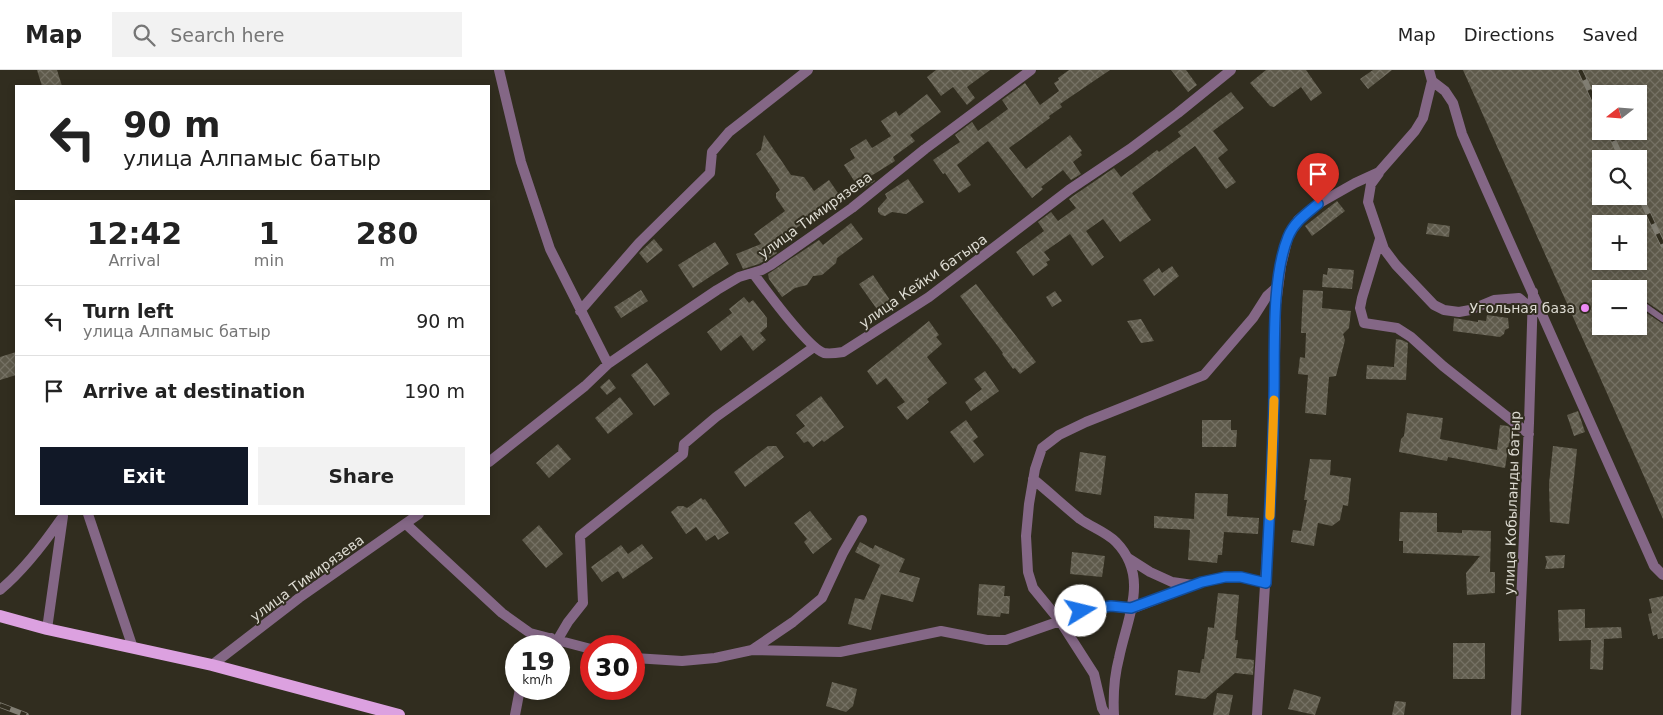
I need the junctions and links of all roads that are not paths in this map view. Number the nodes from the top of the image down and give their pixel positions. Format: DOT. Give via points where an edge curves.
graph roads {
  1 [pos="499,70"];
  2 [pos="808,70"];
  3 [pos="1031,70"];
  4 [pos="1231,70"];
  5 [pos="1429,70"];
  6 [pos="1432,82"];
  7 [pos="1379,172"];
  8 [pos="1380,239"];
  9 [pos="753,273"];
  10 [pos="1278,286"];
  11 [pos="1533,292"];
  12 [pos="1647,308"];
  13 [pos="1532,309"];
  14 [pos="580,311"];
  15 [pos="1663,319"];
  16 [pos="814,347"];
  17 [pos="608,364"];
  18 [pos="1529,434"];
  19 [pos="490,461"];
  20 [pos="1033,479"];
  21 [pos="64,515"];
  22 [pos="88,515"];
  23 [pos="418,515"];
  24 [pos="862,520"];
  25 [pos="406,524"];
  26 [pos="1128,558"];
  27 [pos="1663,575"];
  28 [pos="1266,583"];
  29 [pos="1194,585"];
  30 [pos="0,590"];
  31 [pos="1131,608"];
  32 [pos="0,616"];
  33 [pos="1060,621"];
  34 [pos="47,629"];
  35 [pos="535,635"];
  36 [pos="557,635"];
  37 [pos="133,648"];
  38 [pos="752,650"];
  39 [pos="645,659"];
  40 [pos="212,665"];
  41 [pos="518,700"];
  42 [pos="1104,713"];
  43 [pos="399,715"];
  44 [pos="515,715"];
  45 [pos="1114,715"];
  46 [pos="1257,715"];
  47 [pos="1516,715"];
  1 -- 14 [label="street" via="521,162 550,249"];
  2 -- 14 [label="street" via="729,132 712,152 710,173 639,242"];
  3 -- 9 [label="street, улица Тимирязева" via="852,208 771,265"];
  4 -- 16 [label="street, улица Кейки батыра" via="1178,114 1069,190 914,307 843,352 832,354"];
  5 -- 6 [label="street"];
  6 -- 7 [label="street" via="1423,118"];
  6 -- 11 [label="street" via="1445,91 1453,103 1462,134"];
  7 -- 8 [label="street" via="1371,184 1368,202"];
  7 -- 10 [label="street" via="1318,204 1298,220 1288,237"];
  8 -- 13 [label="street" via="1396,266 1434,305 1444,310 1459,312 1494,300 1519,298"];
  8 -- 18 [label="street" via="1360,308 1364,323 1397,328 1411,337"];
  9 -- 16 [label="street"];
  9 -- 17 [label="street, улица Тимирязева" via="717,290"];
  10 -- 20 [label="street" via="1266,296 1253,318 1204,375 1058,435 1042,448"];
  10 -- 28 [label="street"];
  11 -- 13 [label="street, улица Кобыланды батыр"];
  11 -- 27 [label="street" via="1654,566"];
  12 -- 15 [label="lane"];
  13 -- 18 [label="street, улица Кобыланды батыр"];
  14 -- 17 [label="street"];
  16 -- 36 [label="street" via="716,417 684,444 683,454 580,536 583,603"];
  17 -- 19 [label="street, улица Тимирязева"];
  18 -- 47 [label="street, улица Кобыланды батыр"];
  20 -- 26 [label="street" via="1081,519 1115,541"];
  20 -- 33 [label="street" via="1026,536 1028,572 1033,588"];
  21 -- 30 [label="street" via="14,578"];
  21 -- 34 [label="street"];
  22 -- 37 [label="street"];
  23 -- 25 [label="street, улица Тимирязева"];
  24 -- 38 [label="street" via="822,598"];
  25 -- 35 [label="street" via="502,613"];
  25 -- 40 [label="street, улица Тимирязева" via="299,598"];
  26 -- 29 [label="street" via="1172,582"];
  26 -- 31 [label="street" via="1134,576"];
  28 -- 29 [label="street" via="1225,577"];
  28 -- 46 [label="street"];
  29 -- 31 [label="street"];
  31 -- 33 [label="street" via="1111,606 1081,611"];
  31 -- 45 [label="street" via="1118,658 1113,692"];
  32 -- 34 [label="main road"];
  33 -- 38 [label="street" via="1006,640 987,640 941,631 840,652"];
  33 -- 42 [label="street" via="1094,674"];
  34 -- 37 [label="main road"];
  37 -- 40 [label="main road"];
  38 -- 39 [label="street" via="682,661"];
  40 -- 43 [label="main road"];
  41 -- 44 [label="street"];
}
